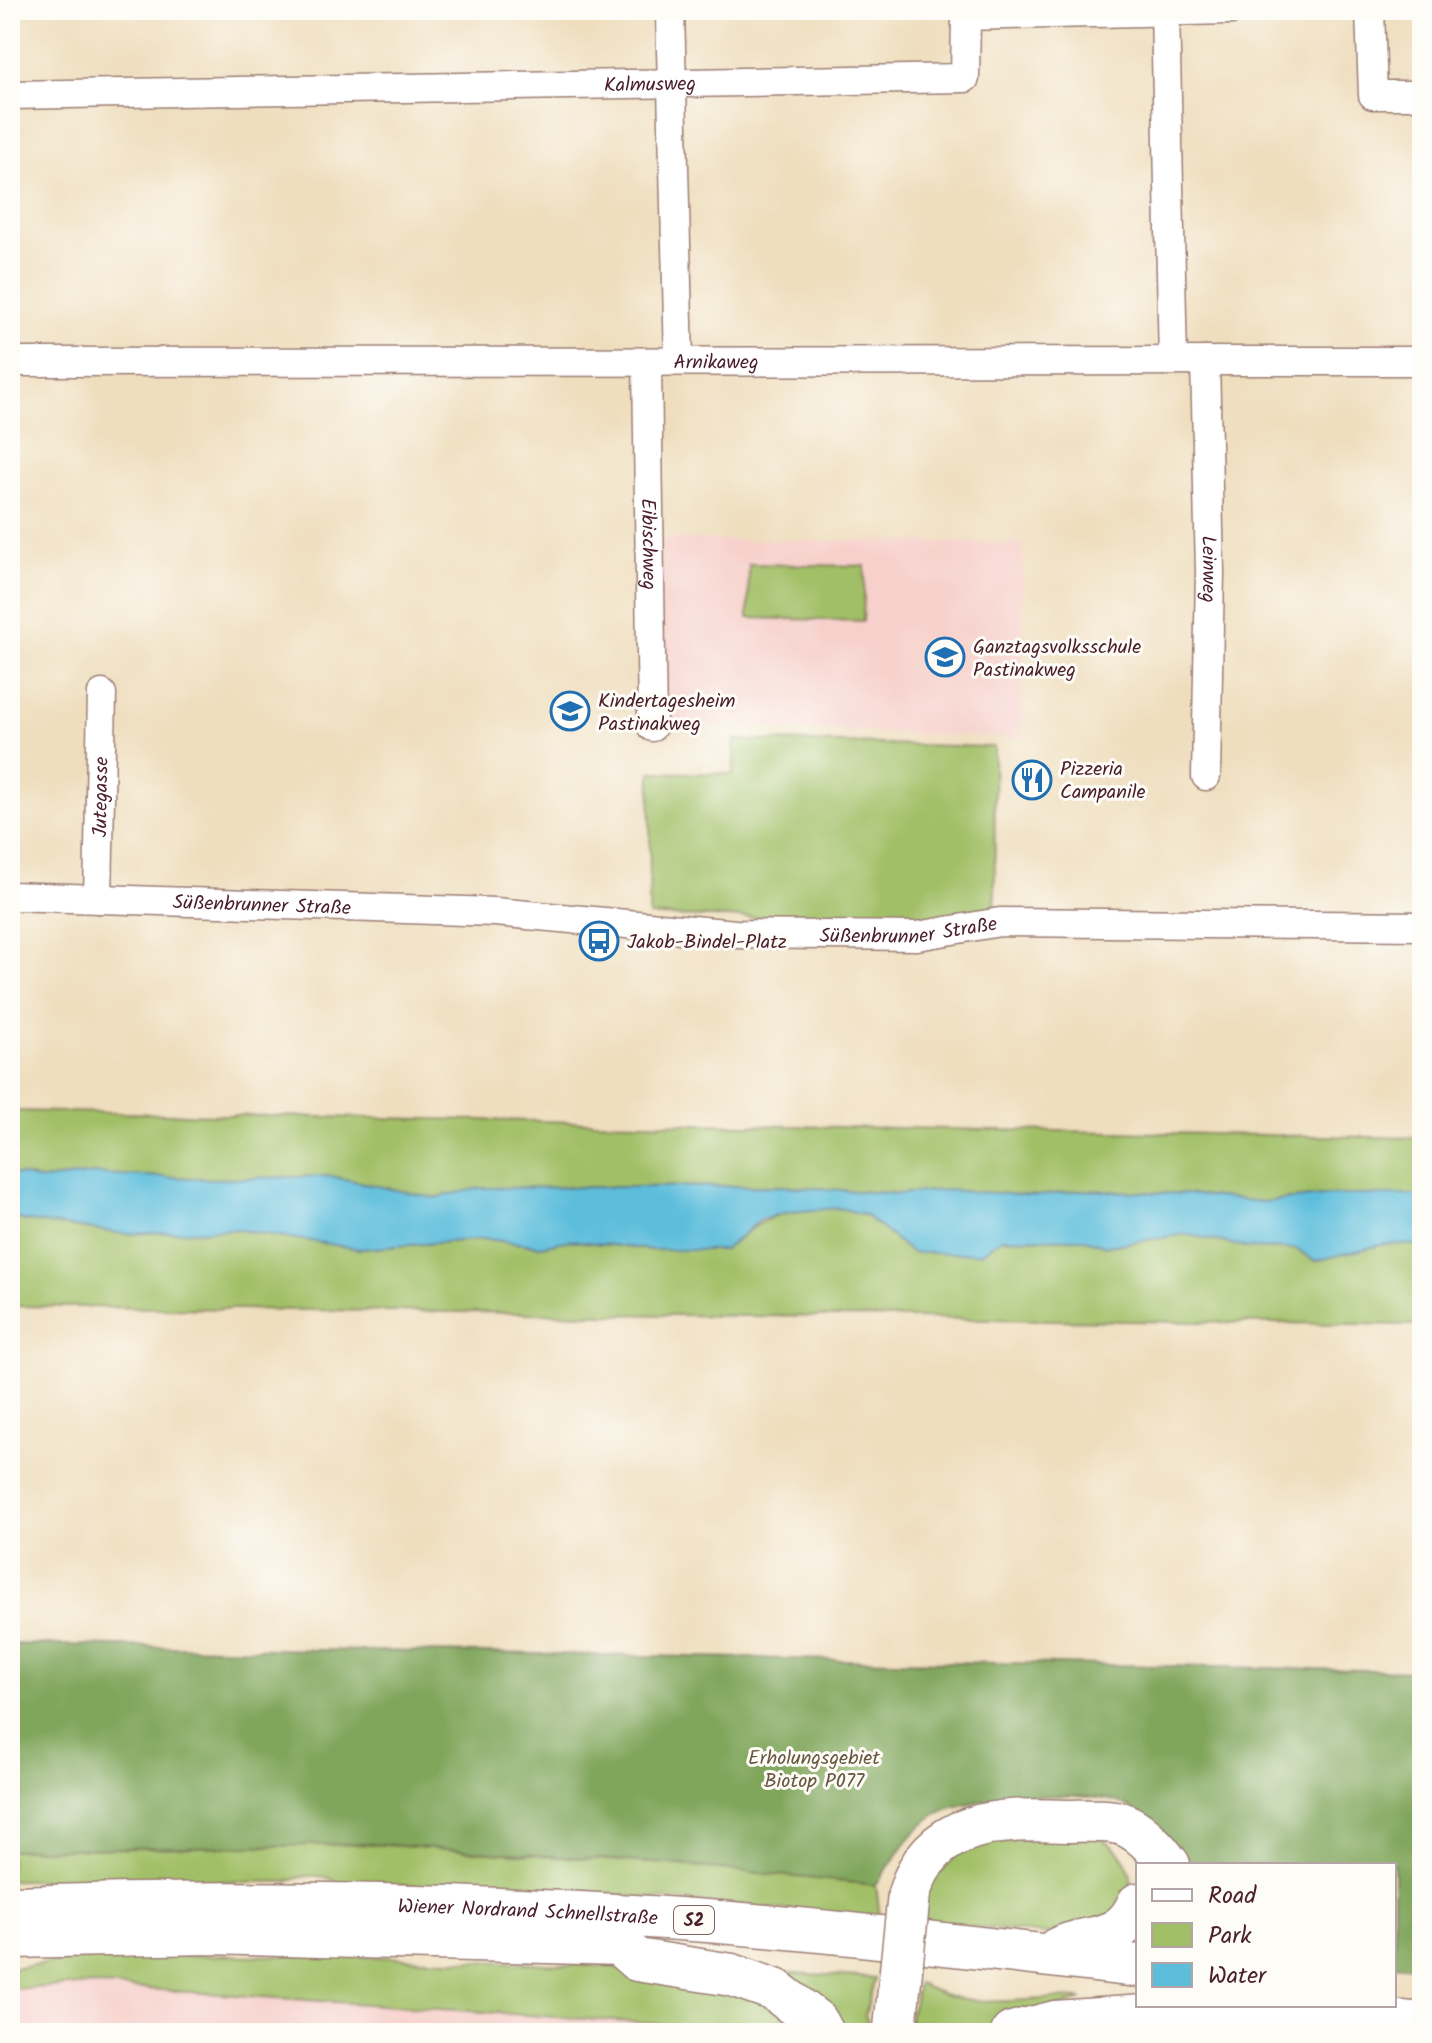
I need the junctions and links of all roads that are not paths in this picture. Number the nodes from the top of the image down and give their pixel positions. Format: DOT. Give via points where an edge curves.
graph roads {
  1 [pos="670,10"];
  2 [pos="1231,10"];
  3 [pos="1370,10"];
  4 [pos="1165,11"];
  5 [pos="670,84"];
  6 [pos="10,95"];
  7 [pos="1422,95"];
  8 [pos="679,361"];
  9 [pos="1173,361"];
  10 [pos="1205,361"];
  11 [pos="1422,361"];
  12 [pos="10,362"];
  13 [pos="647,362"];
  14 [pos="102,694"];
  15 [pos="652,727"];
  16 [pos="1206,776"];
  17 [pos="10,896"];
  18 [pos="98,899"];
  19 [pos="1422,926"];
  20 [pos="1094,1822"];
  21 [pos="1136,1863"];
  22 [pos="1167,1863"];
  23 [pos="10,1888"];
  24 [pos="119,1903"];
  25 [pos="10,1907"];
  26 [pos="1136,1908"];
  27 [pos="22,1941"];
  28 [pos="619,1944"];
  29 [pos="1045,1955"];
  30 [pos="1136,1966"];
  31 [pos="1136,1992"];
  32 [pos="1396,1994"];
  33 [pos="1422,1998"];
  34 [pos="1272,2007"];
  35 [pos="1307,2011"];
  36 [pos="1422,2024"];
  37 [pos="895,2030"];
  38 [pos="823,2033"];
  39 [pos="1012,2033"];
  1 -- 5 [label="street"];
  2 -- 4 [label="street, Kalmusweg"];
  3 -- 7 [label="street" via="1373,95"];
  4 -- 5 [label="street, Kalmusweg" via="966,16 965,78"];
  4 -- 9 [label="street"];
  5 -- 6 [label="street, Kalmusweg"];
  5 -- 8 [label="street"];
  8 -- 9 [label="street, Arnikaweg"];
  8 -- 13 [label="street, Arnikaweg"];
  9 -- 10 [label="street, Arnikaweg"];
  10 -- 11 [label="street, Arnikaweg"];
  10 -- 16 [label="street, Leinweg" via="1210,572"];
  12 -- 13 [label="street, Arnikaweg"];
  13 -- 15 [label="street, Eibischweg"];
  14 -- 18 [label="street, Jutegasse"];
  17 -- 18 [label="street, Süßenbrunner Straße"];
  18 -- 19 [label="street, Süßenbrunner Straße" via="495,912 736,934 917,936 1000,922"];
  20 -- 21 [label="highway" via="1132,1852"];
  20 -- 22 [label="highway" via="1122,1824"];
  20 -- 37 [label="highway, bridge" via="995,1822 937,1845 915,1873 909,1894"];
  23 -- 24 [label="highway" via="98,1889"];
  24 -- 25 [label="highway, Wiener Nordrand Schnellstraße / S2"];
  24 -- 29 [label="highway, Wiener Nordrand Schnellstraße / S2" via="342,1904 633,1916"];
  26 -- 29 [label="highway" via="1115,1932 1093,1941 1070,1942"];
  27 -- 28 [label="highway, Wiener Nordrand Schnellstraße / S2" via="342,1935"];
  28 -- 31 [label="highway, Wiener Nordrand Schnellstraße / S2"];
  28 -- 38 [label="highway" via="637,1960 732,1975 775,1990 817,2022"];
  29 -- 30 [label="highway, Wiener Nordrand Schnellstraße / S2"];
  32 -- 33 [label="highway"];
  34 -- 35 [label="highway"];
  35 -- 36 [label="highway"];
  35 -- 39 [label="highway" via="1276,2022 1174,2014 1055,2022"];
}
